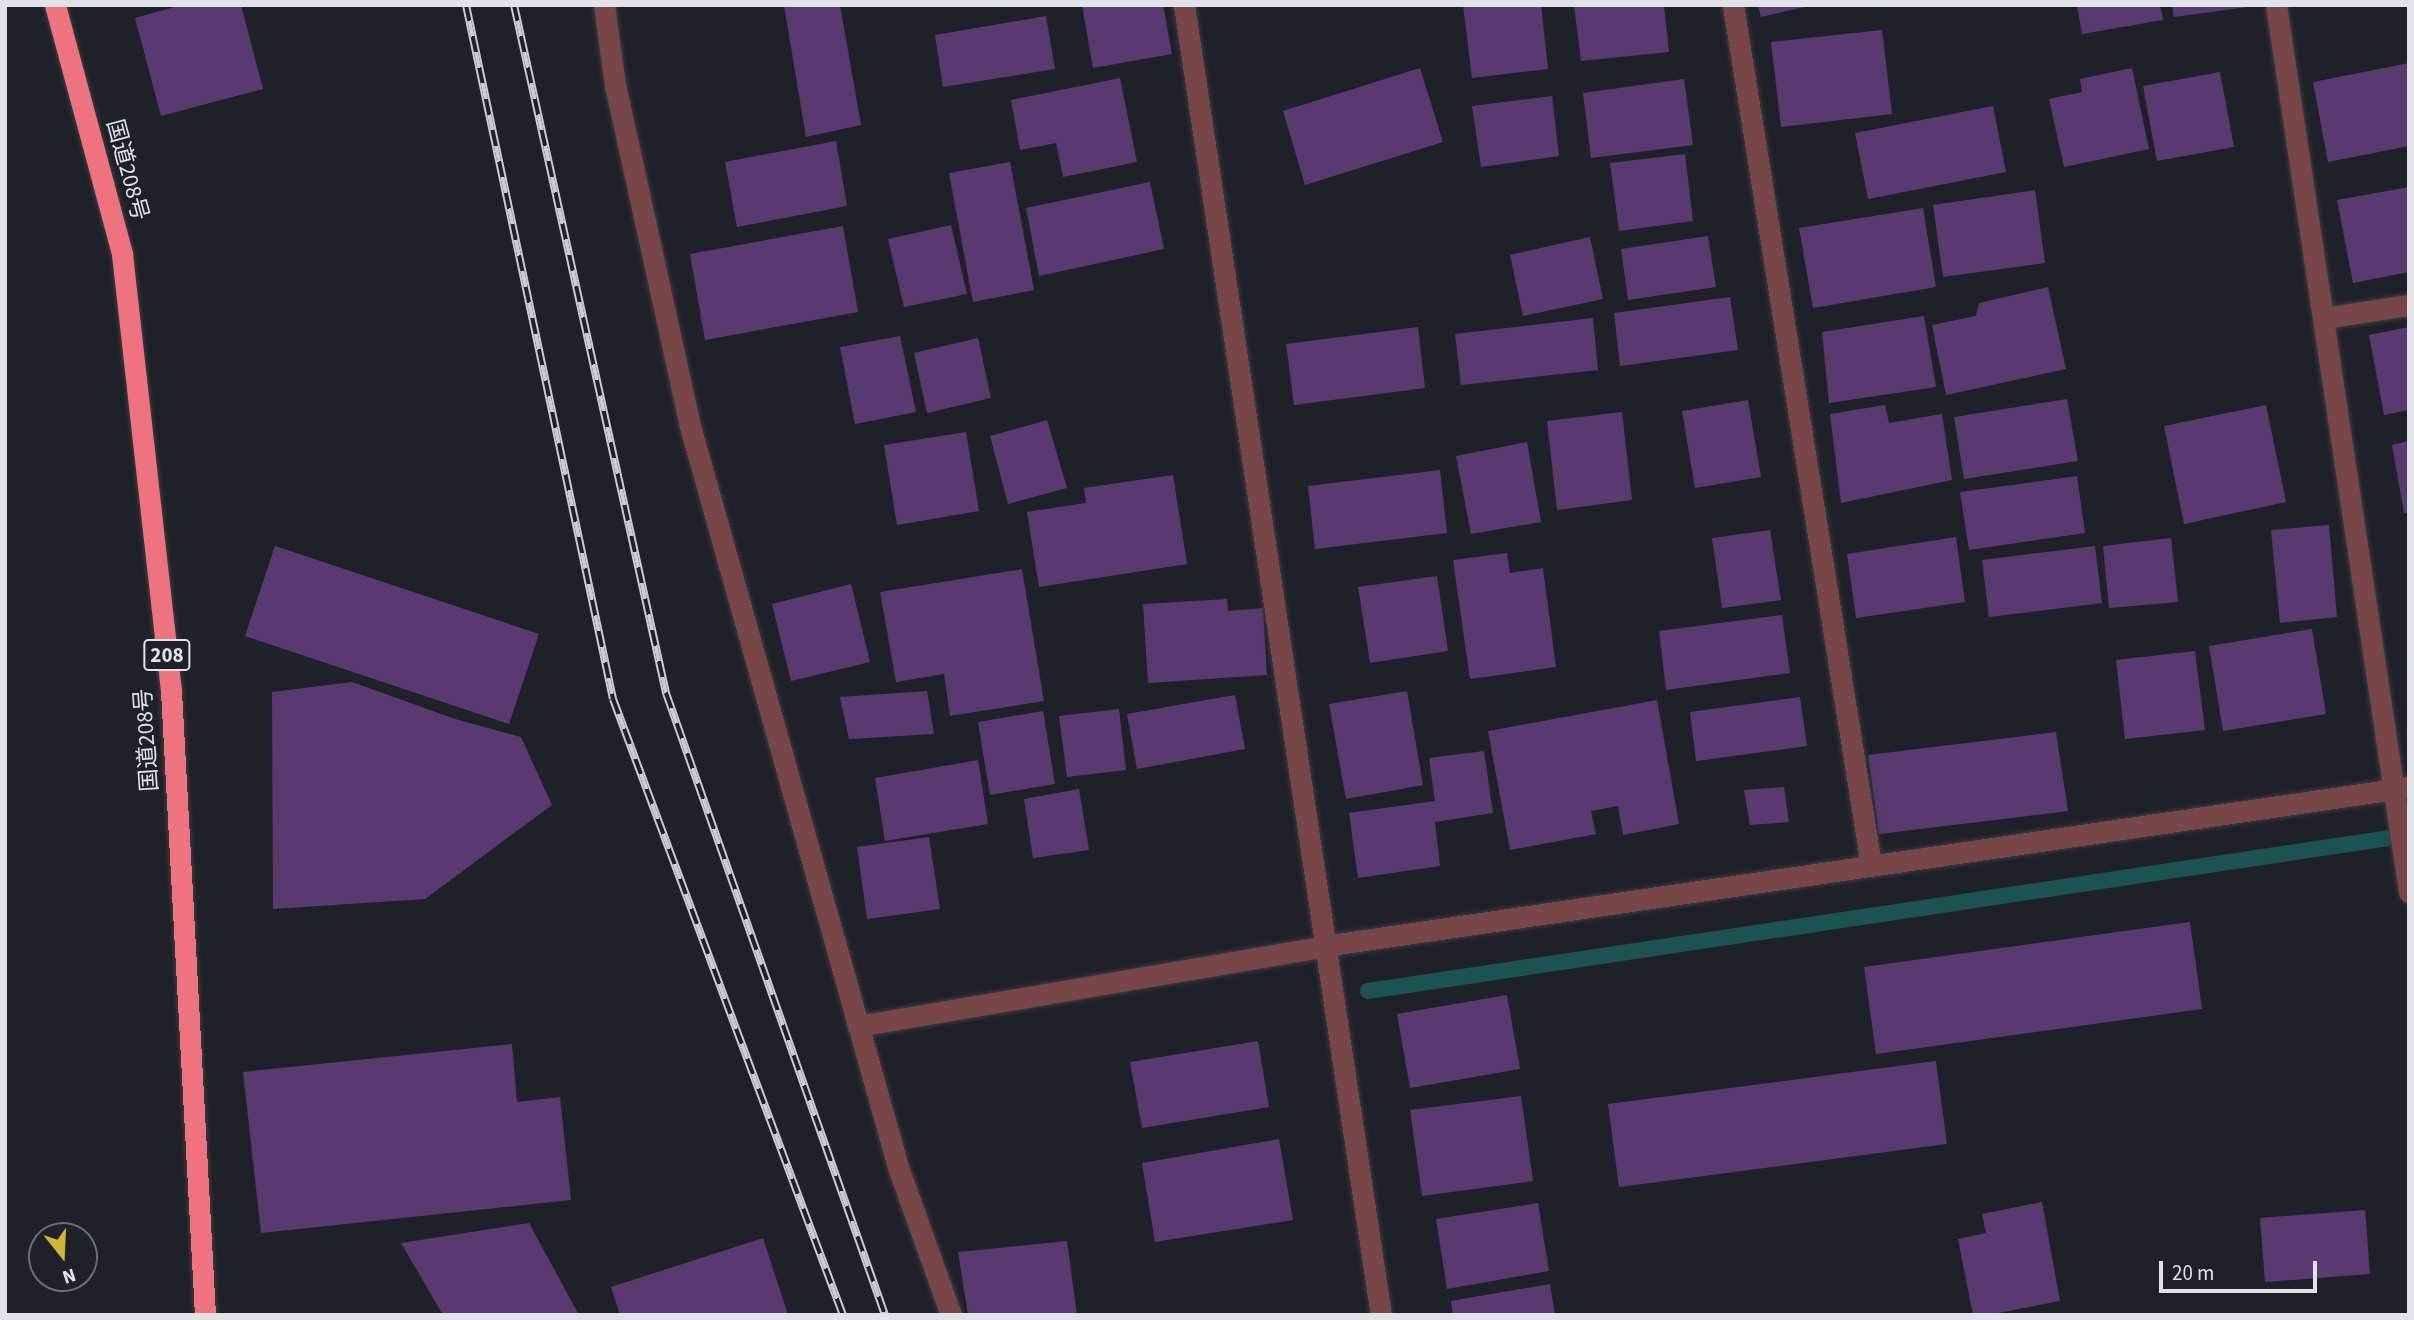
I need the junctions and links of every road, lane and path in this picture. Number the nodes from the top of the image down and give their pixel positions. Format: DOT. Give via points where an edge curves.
graph roads {
  1 [pos="55,5"];
  2 [pos="604,5"];
  3 [pos="1184,5"];
  4 [pos="1733,5"];
  5 [pos="2276,5"];
  6 [pos="2409,304"];
  7 [pos="2323,318"];
  8 [pos="2402,789"];
  9 [pos="1871,865"];
  10 [pos="2409,892"];
  11 [pos="1324,946"];
  12 [pos="858,1026"];
  13 [pos="205,1315"];
  14 [pos="951,1315"];
  15 [pos="1381,1315"];
  1 -- 13 [label="highway, 国道208号 / 208" via="124,267 171,691"];
  2 -- 12 [label="street" via="615,85 690,426"];
  3 -- 11 [label="street"];
  4 -- 9 [label="street"];
  5 -- 7 [label="street"];
  6 -- 7 [label="street"];
  7 -- 8 [label="street"];
  8 -- 9 [label="street"];
  8 -- 10 [label="street"];
  9 -- 11 [label="street"];
  11 -- 12 [label="street"];
  11 -- 15 [label="street"];
  12 -- 14 [label="street" via="898,1167"];
}
